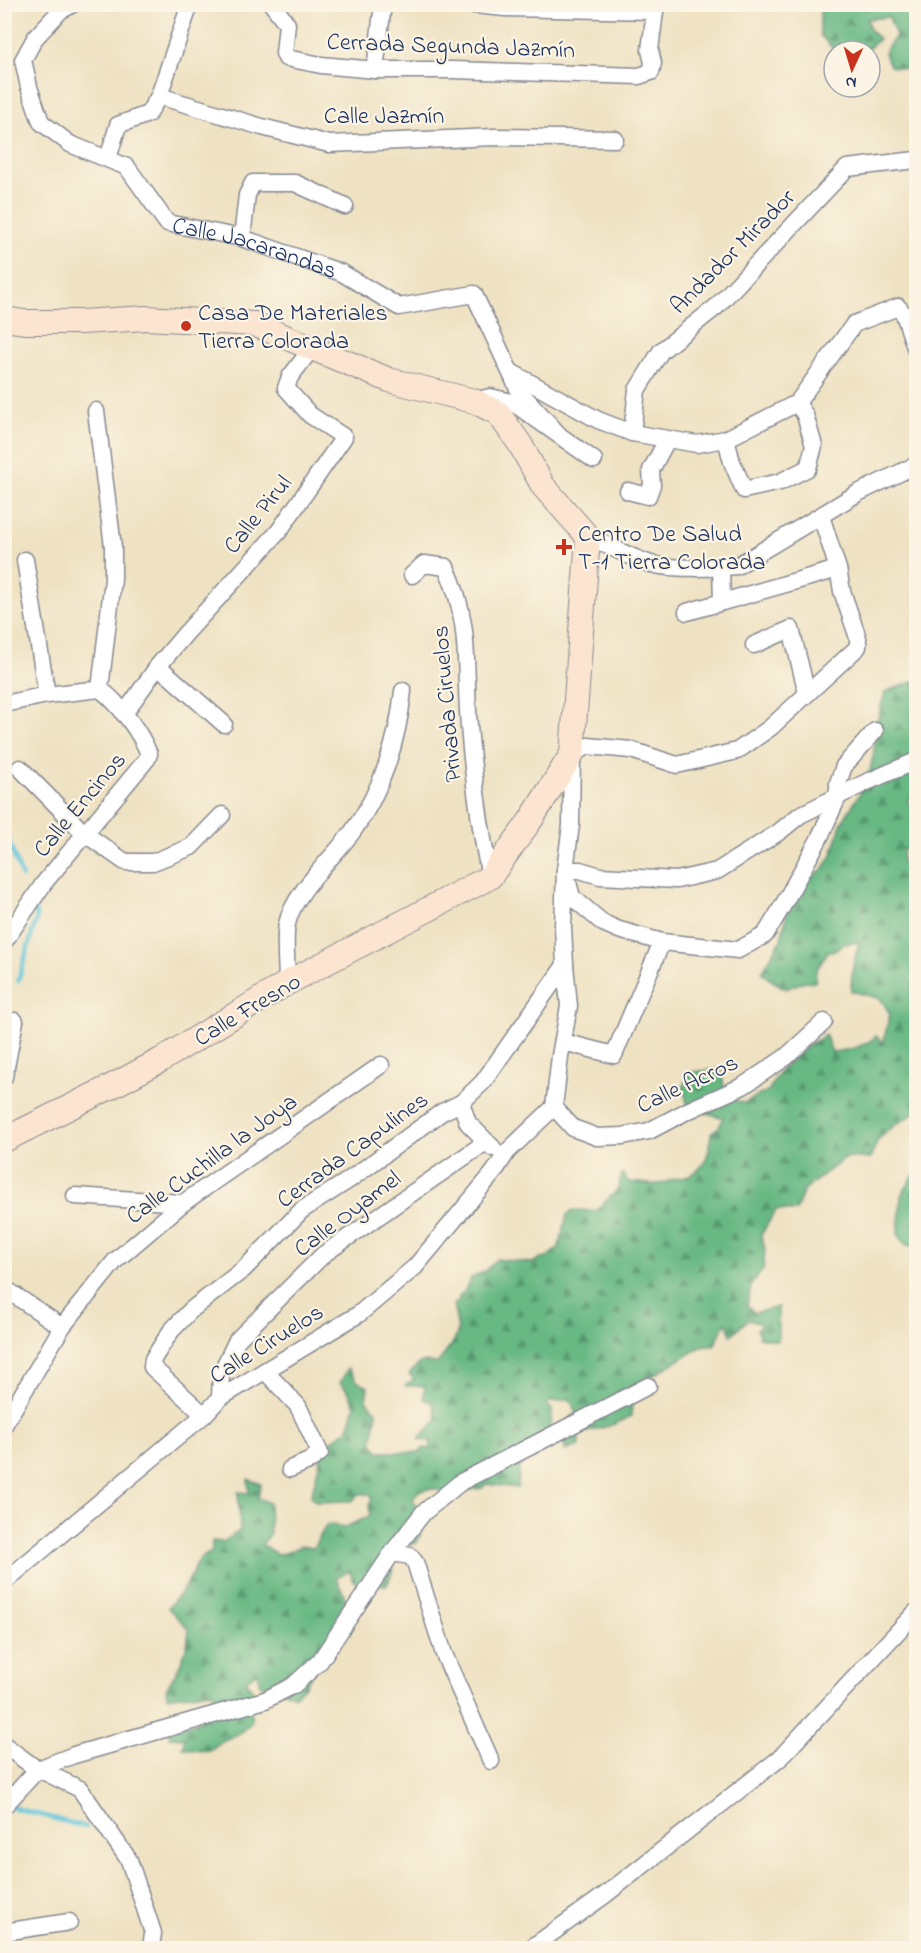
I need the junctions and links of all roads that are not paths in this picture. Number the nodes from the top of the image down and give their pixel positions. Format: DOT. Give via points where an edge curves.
graph roads {
  1 [pos="73,4"];
  2 [pos="190,4"];
  3 [pos="272,4"];
  4 [pos="383,4"];
  5 [pos="465,4"];
  6 [pos="533,6"];
  7 [pos="655,8"];
  8 [pos="375,70"];
  9 [pos="159,96"];
  10 [pos="615,139"];
  11 [pos="108,159"];
  12 [pos="916,160"];
  13 [pos="345,206"];
  14 [pos="242,238"];
  15 [pos="4,319"];
  16 [pos="312,348"];
  17 [pos="916,350"];
  18 [pos="512,372"];
  19 [pos="474,401"];
  20 [pos="797,403"];
  21 [pos="96,411"];
  22 [pos="632,433"];
  23 [pos="559,435"];
  24 [pos="668,440"];
  25 [pos="726,440"];
  26 [pos="594,460"];
  27 [pos="916,465"];
  28 [pos="628,491"];
  29 [pos="820,516"];
  30 [pos="588,537"];
  31 [pos="25,561"];
  32 [pos="722,568"];
  33 [pos="838,569"];
  34 [pos="412,574"];
  35 [pos="722,602"];
  36 [pos="687,612"];
  37 [pos="754,645"];
  38 [pos="158,666"];
  39 [pos="100,688"];
  40 [pos="403,691"];
  41 [pos="807,693"];
  42 [pos="47,695"];
  43 [pos="4,704"];
  44 [pos="124,714"];
  45 [pos="224,724"];
  46 [pos="875,730"];
  47 [pos="572,754"];
  48 [pos="916,761"];
  49 [pos="20,768"];
  50 [pos="838,797"];
  51 [pos="222,815"];
  52 [pos="84,832"];
  53 [pos="565,870"];
  54 [pos="490,877"];
  55 [pos="4,942"];
  56 [pos="662,942"];
  57 [pos="565,965"];
  58 [pos="287,983"];
  59 [pos="15,1021"];
  60 [pos="824,1022"];
  61 [pos="563,1042"];
  62 [pos="381,1065"];
  63 [pos="4,1077"];
  64 [pos="461,1103"];
  65 [pos="554,1107"];
  66 [pos="4,1140"];
  67 [pos="486,1142"];
  68 [pos="507,1152"];
  69 [pos="75,1196"];
  70 [pos="183,1203"];
  71 [pos="4,1288"];
  72 [pos="62,1327"];
  73 [pos="265,1371"];
  74 [pos="648,1386"];
  75 [pos="220,1398"];
  76 [pos="204,1415"];
  77 [pos="4,1425"];
  78 [pos="290,1469"];
  79 [pos="392,1553"];
  80 [pos="4,1582"];
  81 [pos="916,1612"];
  82 [pos="4,1745"];
  83 [pos="491,1761"];
  84 [pos="38,1769"];
  85 [pos="8,1803"];
  86 [pos="69,1922"];
  87 [pos="4,1932"];
  88 [pos="151,1948"];
  89 [pos="531,1948"];
  1 -- 11 [label="street, Calle Jacarandas" via="60,11 35,38 23,60 28,87 41,122 70,144"];
  2 -- 9 [label="street"];
  3 -- 8 [label="street, Cerrada Segunda Jazmín" via="287,24 286,58"];
  4 -- 8 [label="street"];
  5 -- 6 [label="street"];
  6 -- 7 [label="street"];
  7 -- 8 [label="street, Cerrada Segunda Jazmín" via="651,72 639,76"];
  9 -- 10 [label="street, Calle Jazmín" via="329,144 495,137"];
  9 -- 11 [label="street" via="148,114 118,125"];
  11 -- 14 [label="street, Calle Jacarandas" via="127,167 167,223"];
  12 -- 22 [label="street, Andador Mirador" via="847,168 716,307 661,351 637,390"];
  13 -- 14 [label="street" via="295,183 253,183 247,195"];
  14 -- 18 [label="street, Calle Jacarandas" via="342,273 399,307 474,294"];
  15 -- 16 [label="street" via="81,322 146,318 254,324"];
  16 -- 19 [label="street" via="389,380"];
  16 -- 38 [label="street, Calle Pirul" via="286,388 310,415 344,437 279,531"];
  17 -- 20 [label="street" via="904,314 898,308 854,324"];
  18 -- 22 [label="street" via="598,420"];
  18 -- 23 [label="street, Calle Jacarandas" via="519,390"];
  19 -- 23 [label="street" via="490,398 512,402"];
  19 -- 30 [label="street" via="498,413 543,486"];
  20 -- 25 [label="street"];
  20 -- 25 [label="street" via="806,415 814,446 808,468 780,482 744,490"];
  21 -- 39 [label="street" via="113,547"];
  22 -- 24 [label="street"];
  23 -- 26 [label="street"];
  24 -- 25 [label="street" via="697,444"];
  24 -- 28 [label="street" via="651,470 648,496"];
  27 -- 29 [label="street"];
  29 -- 32 [label="street" via="737,566"];
  29 -- 33 [label="street"];
  30 -- 32 [label="street" via="650,564"];
  30 -- 47 [label="street"];
  31 -- 42 [label="street"];
  32 -- 35 [label="street"];
  33 -- 35 [label="street"];
  33 -- 41 [label="street" via="858,647"];
  34 -- 54 [label="street, Privada Ciruelos" via="424,564 446,567 464,620 469,725"];
  35 -- 36 [label="street"];
  37 -- 41 [label="street" via="791,629"];
  38 -- 44 [label="street, Calle Pirul"];
  38 -- 45 [label="street"];
  39 -- 42 [label="street"];
  39 -- 44 [label="street, Calle Encinos"];
  40 -- 58 [label="street" via="391,754 368,806 297,900 286,924"];
  41 -- 47 [label="street" via="770,728 737,751 677,765 631,750 588,746"];
  42 -- 43 [label="street"];
  44 -- 52 [label="street, Calle Encinos" via="149,754"];
  46 -- 50 [label="street" via="844,766"];
  47 -- 53 [label="street" via="571,825"];
  47 -- 54 [label="street"];
  48 -- 50 [label="street"];
  49 -- 52 [label="street"];
  50 -- 53 [label="street" via="800,815 717,871 677,880"];
  50 -- 56 [label="street" via="765,935 738,950"];
  51 -- 52 [label="street" via="191,847 153,862 125,862"];
  52 -- 55 [label="street, Calle Encinos"];
  53 -- 56 [label="street" via="572,897 603,923"];
  53 -- 57 [label="street"];
  54 -- 58 [label="street, Calle Fresno"];
  56 -- 61 [label="street" via="614,1055"];
  57 -- 61 [label="street" via="569,1006"];
  57 -- 64 [label="street, Cerrada Capulines" via="483,1082"];
  58 -- 66 [label="street, Calle Fresno" via="160,1060"];
  59 -- 63 [label="street"];
  60 -- 65 [label="street, Calle Acros" via="786,1058 743,1086 649,1131 597,1137 573,1128"];
  61 -- 65 [label="street"];
  62 -- 70 [label="street, Calle Cuchilla la Joya"];
  64 -- 67 [label="street" via="468,1123"];
  64 -- 76 [label="street, Cerrada Capulines" via="442,1112 302,1210 244,1269 191,1310 171,1332 152,1367"];
  65 -- 68 [label="street"];
  67 -- 68 [label="street" via="496,1151"];
  67 -- 75 [label="street, Calle Oyamel" via="324,1254 237,1340 221,1373"];
  68 -- 73 [label="street, Calle Ciruelos" via="415,1267 360,1314"];
  69 -- 70 [label="street"];
  70 -- 72 [label="street, Calle Cuchilla la Joya" via="115,1261"];
  71 -- 72 [label="street"];
  72 -- 77 [label="street, Calle Cuchilla la Joya"];
  73 -- 75 [label="street, Calle Ciruelos"];
  73 -- 78 [label="street" via="298,1406 320,1453"];
  74 -- 79 [label="street" via="460,1482 423,1513"];
  75 -- 76 [label="street, Calle Ciruelos"];
  76 -- 80 [label="street, Calle Ciruelos"];
  79 -- 83 [label="street" via="410,1556 415,1562 444,1654"];
  79 -- 84 [label="street" via="320,1661 294,1685 265,1700"];
  81 -- 89 [label="street" via="779,1760"];
  82 -- 84 [label="street"];
  84 -- 85 [label="street"];
  84 -- 88 [label="street" via="80,1789 129,1860 153,1933"];
  86 -- 87 [label="street"];
}
